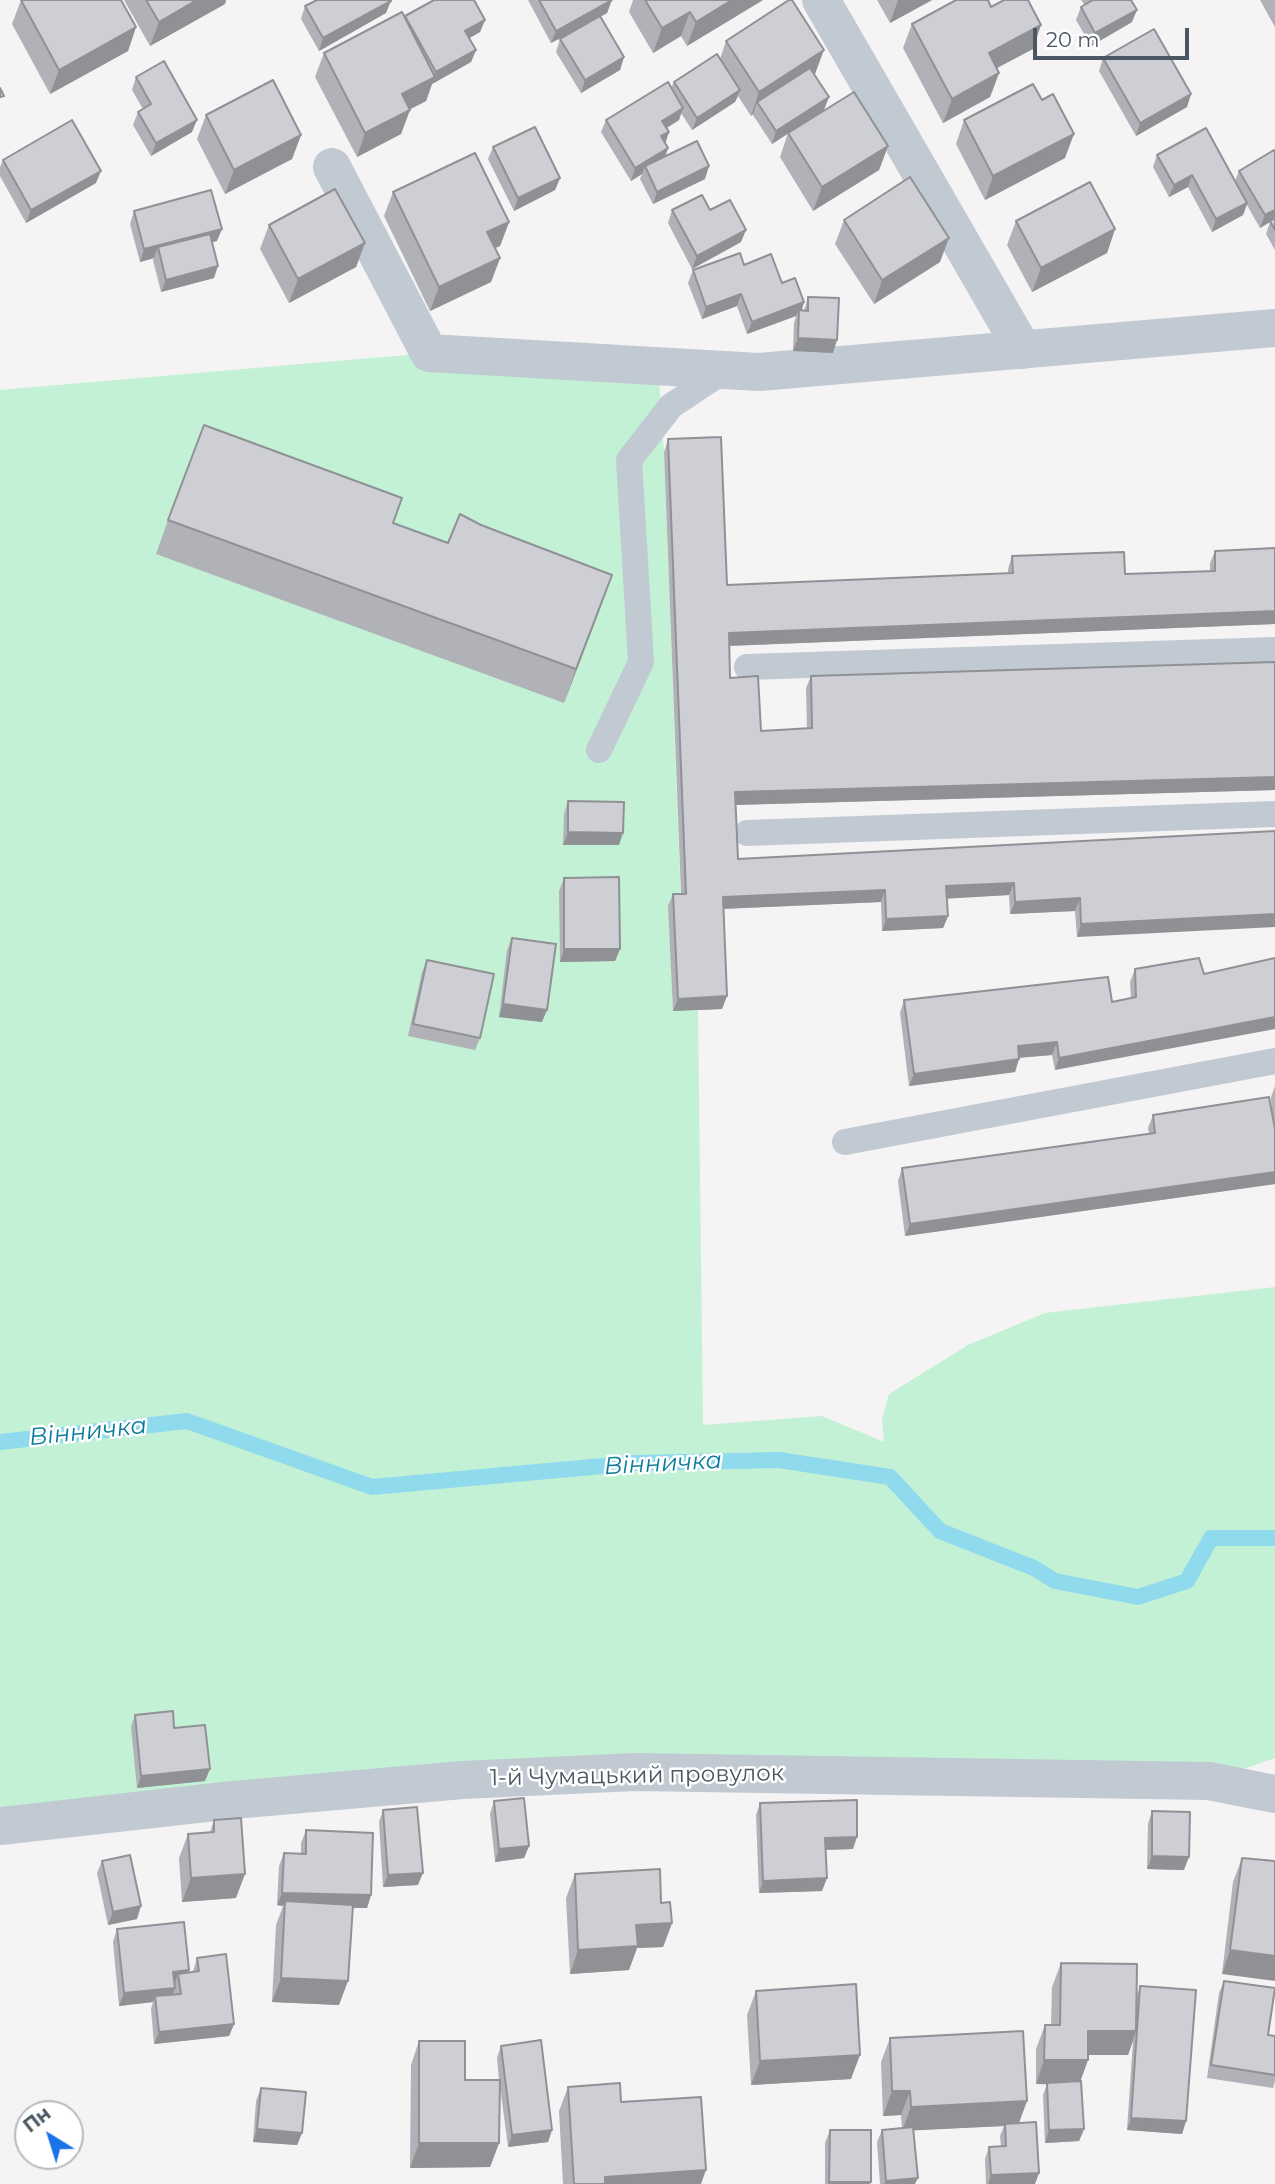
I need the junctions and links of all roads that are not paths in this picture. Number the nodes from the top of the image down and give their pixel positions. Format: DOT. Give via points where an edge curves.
graph roads {
  1 [pos="821,0"];
  2 [pos="332,167"];
  3 [pos="1275,328"];
  4 [pos="1023,350"];
  5 [pos="725,370"];
  6 [pos="1275,650"];
  7 [pos="747,667"];
  8 [pos="599,750"];
  9 [pos="1275,814"];
  10 [pos="747,832"];
  11 [pos="1275,1061"];
  12 [pos="845,1142"];
  13 [pos="1275,1794"];
  14 [pos="0,1826"];
  1 -- 4 [label="street"];
  2 -- 5 [label="street" via="429,353"];
  3 -- 4 [label="street"];
  4 -- 5 [label="street" via="759,372"];
  5 -- 8 [label="lane" via="671,407 629,460 641,663"];
  6 -- 7 [label="lane"];
  9 -- 10 [label="lane"];
  11 -- 12 [label="lane"];
  13 -- 14 [label="street, 1-й Чумацький провулок" via="1209,1782 635,1772 449,1781"];
}
